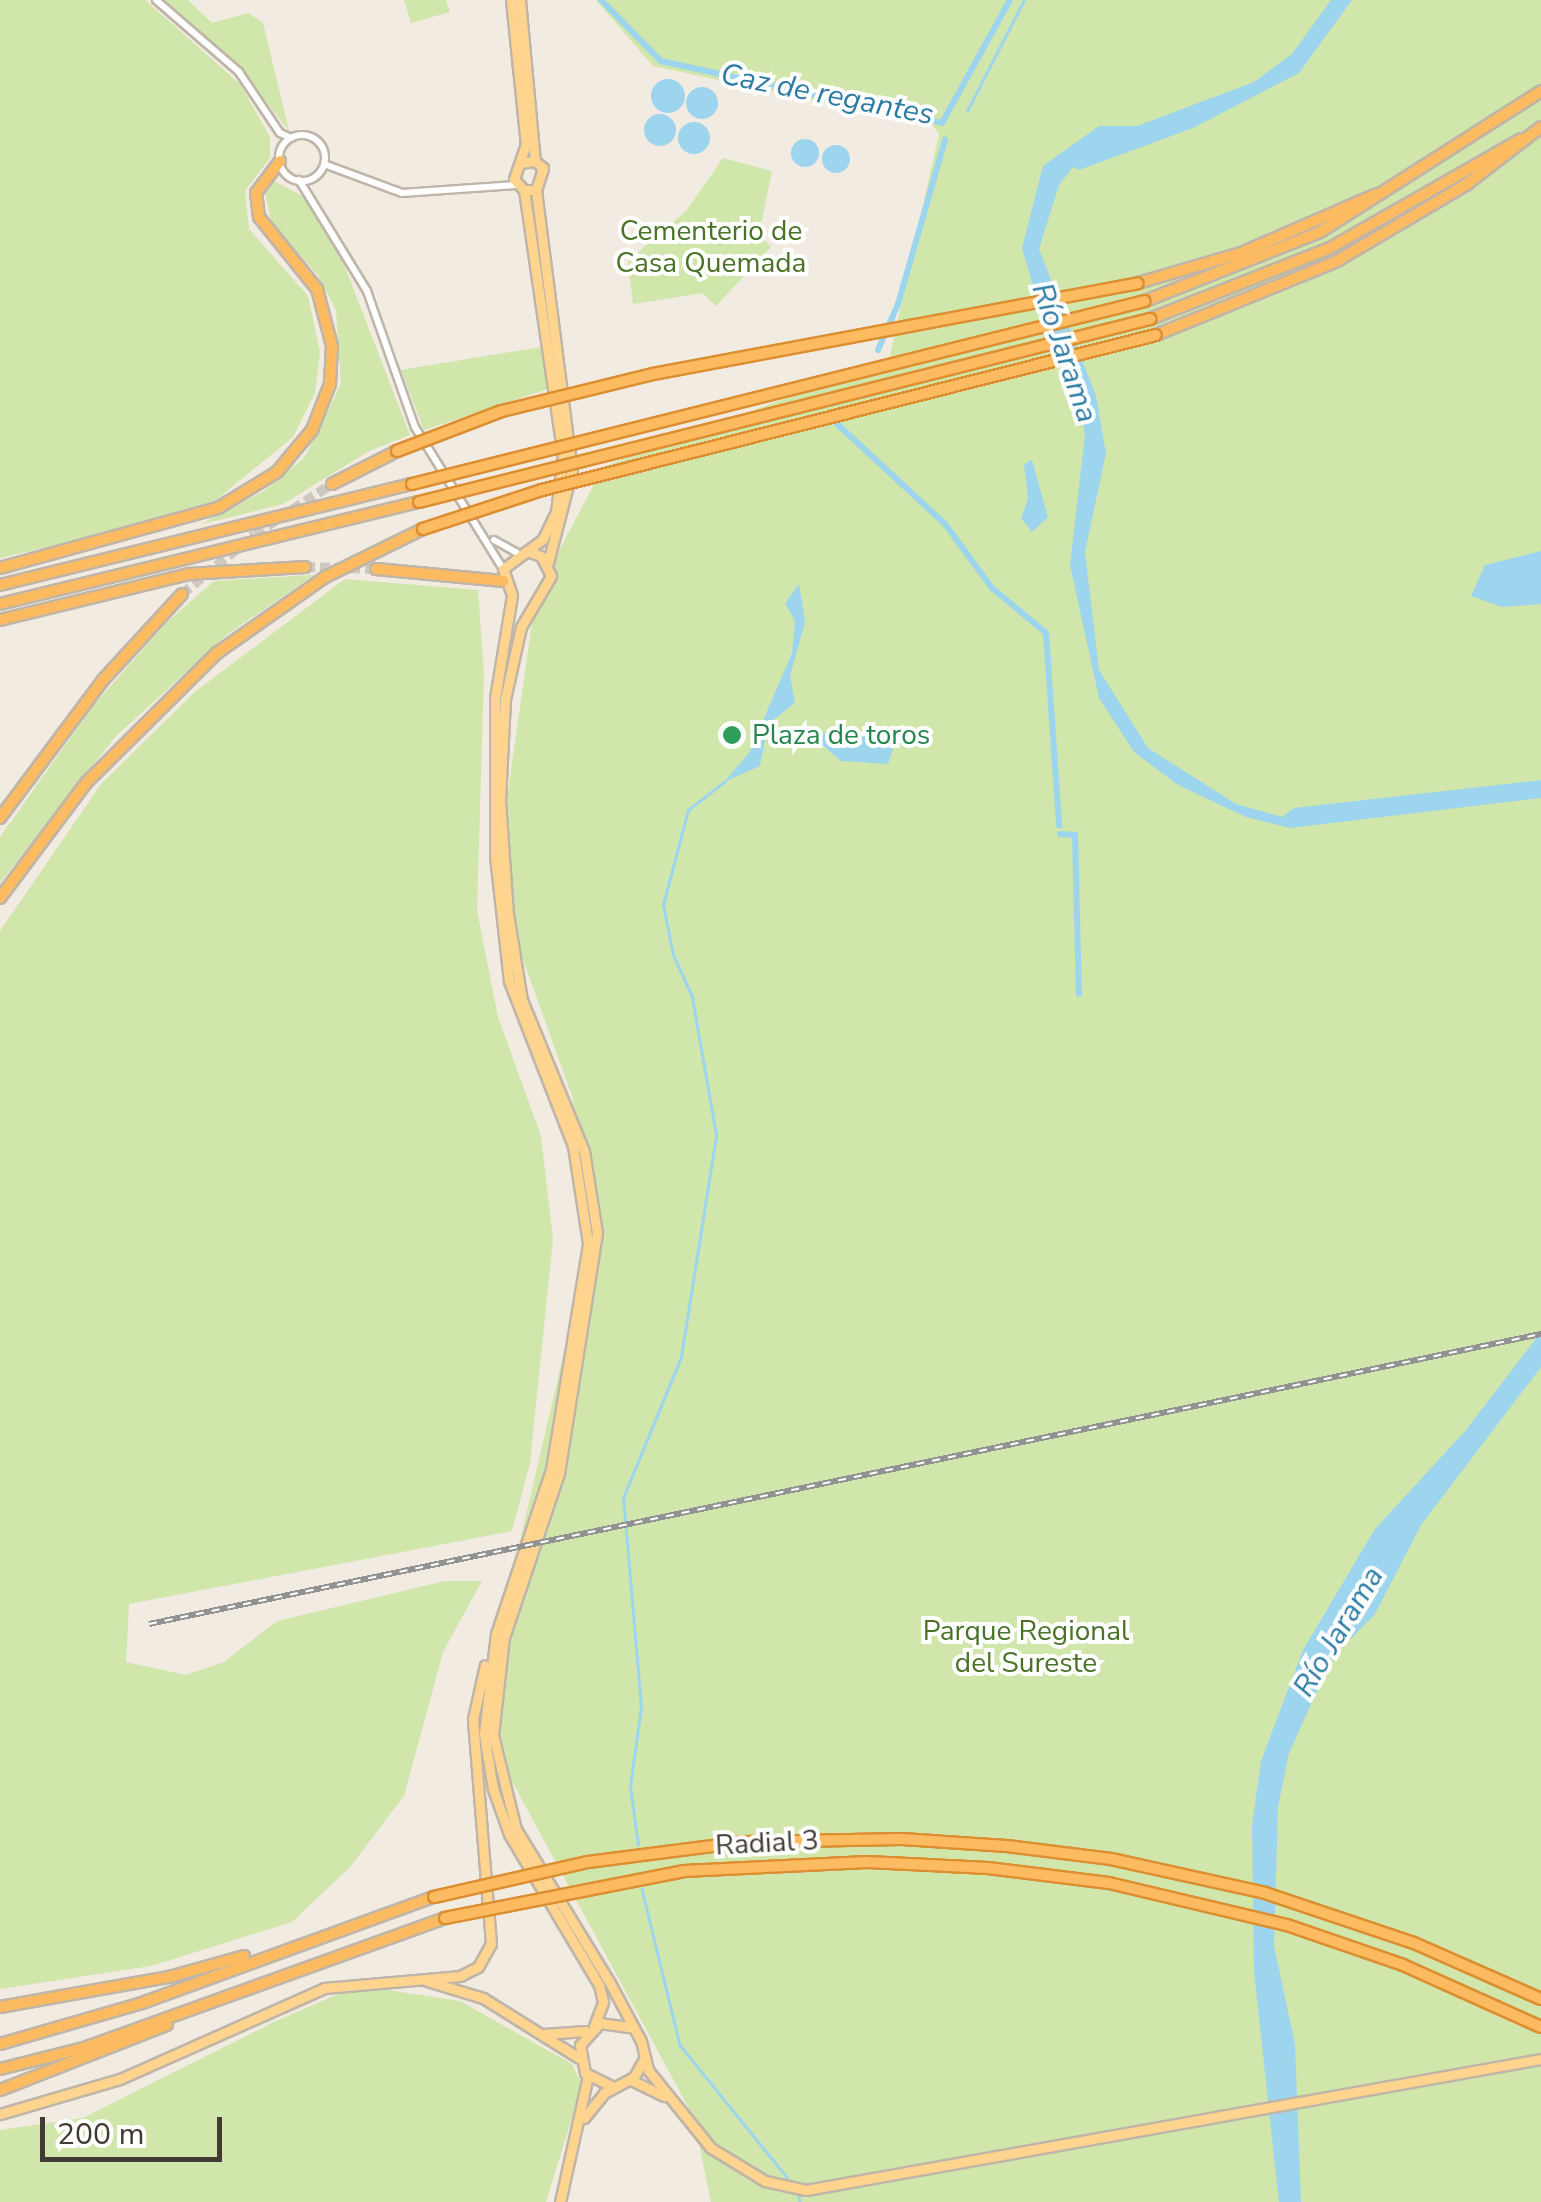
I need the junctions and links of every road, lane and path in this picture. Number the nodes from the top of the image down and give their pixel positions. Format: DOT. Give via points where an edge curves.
graph roads {
  1 [pos="156,0"];
  2 [pos="511,0"];
  3 [pos="520,0"];
  4 [pos="1541,91"];
  5 [pos="266,113"];
  6 [pos="1537,130"];
  7 [pos="290,138"];
  8 [pos="280,155"];
  9 [pos="535,161"];
  10 [pos="324,164"];
  11 [pos="517,168"];
  12 [pos="312,178"];
  13 [pos="300,180"];
  14 [pos="493,183"];
  15 [pos="1396,186"];
  16 [pos="520,188"];
  17 [pos="536,190"];
  18 [pos="314,196"];
  19 [pos="332,484"];
  20 [pos="488,537"];
  21 [pos="522,552"];
  22 [pos="548,564"];
  23 [pos="305,567"];
  24 [pos="0,568"];
  25 [pos="376,570"];
  26 [pos="503,575"];
  27 [pos="0,585"];
  28 [pos="182,594"];
  29 [pos="512,595"];
  30 [pos="532,599"];
  31 [pos="0,604"];
  32 [pos="0,620"];
  33 [pos="0,818"];
  34 [pos="0,898"];
  35 [pos="496,1634"];
  36 [pos="388,1910"];
  37 [pos="412,1978"];
  38 [pos="263,1983"];
  39 [pos="1541,1999"];
  40 [pos="0,2006"];
  41 [pos="506,2013"];
  42 [pos="630,2027"];
  43 [pos="1541,2027"];
  44 [pos="592,2028"];
  45 [pos="0,2044"];
  46 [pos="579,2058"];
  47 [pos="1541,2059"];
  48 [pos="644,2060"];
  49 [pos="0,2068"];
  50 [pos="588,2076"];
  51 [pos="631,2080"];
  52 [pos="613,2086"];
  53 [pos="0,2088"];
  54 [pos="0,2114"];
  55 [pos="682,2115"];
  56 [pos="574,2138"];
  57 [pos="560,2202"];
  1 -- 5 [label="street" via="239,72"];
  2 -- 11 [label="main road" via="525,102"];
  3 -- 9 [label="main road"];
  4 -- 15 [label="highway"];
  5 -- 7 [label="street"];
  5 -- 8 [label="street"];
  6 -- 31 [label="highway, bridge" via="1330,248 1150,319"];
  6 -- 34 [label="highway, bridge" via="1467,184 1337,261 1156,335 542,490 422,530 325,576 217,653 86,782"];
  7 -- 8 [label="street"];
  7 -- 10 [label="street" via="315,138"];
  8 -- 13 [label="street"];
  8 -- 24 [label="highway" via="261,181 259,217 317,289 332,346 330,384 312,430 276,472 218,508"];
  9 -- 11 [label="main road"];
  9 -- 17 [label="main road" via="545,174"];
  10 -- 12 [label="street"];
  10 -- 14 [label="street" via="402,194"];
  11 -- 14 [label="street"];
  11 -- 16 [label="main road"];
  12 -- 13 [label="street"];
  12 -- 18 [label="street"];
  13 -- 18 [label="street"];
  14 -- 16 [label="street"];
  15 -- 19 [label="highway, bridge" via="1241,253 1138,283 653,374 502,411"];
  15 -- 27 [label="highway, bridge" via="1320,232 1145,301"];
  16 -- 17 [label="main road"];
  16 -- 21 [label="main road" via="563,456 556,512 543,539"];
  17 -- 22 [label="main road" via="572,470"];
  18 -- 20 [label="street" via="374,309 415,427"];
  20 -- 21 [label="street"];
  20 -- 26 [label="street"];
  21 -- 22 [label="main road"];
  21 -- 26 [label="main road"];
  22 -- 30 [label="main road" via="549,586"];
  23 -- 32 [label="highway" via="188,574"];
  25 -- 26 [label="highway"];
  26 -- 29 [label="main road"];
  28 -- 33 [label="highway" via="91,694"];
  29 -- 30 [label="main road"];
  29 -- 35 [label="main road" via="491,762 505,963 521,1024 576,1154 588,1243 551,1470"];
  30 -- 42 [label="main road" via="512,658 500,769 510,929 524,1009 584,1151 596,1249 559,1473 497,1668 493,1734 516,1829"];
  35 -- 37 [label="main road" via="476,1688 473,1720 490,1950 472,1972"];
  35 -- 44 [label="main road" via="484,1712 493,1789 523,1859 599,1985 603,2002"];
  36 -- 39 [label="highway, Radial 3, bridge" via="588,1862 710,1845 849,1838 1007,1846 1145,1866 1265,1894 1414,1943"];
  36 -- 40 [label="highway" via="168,1978"];
  36 -- 45 [label="highway, Radial 3" via="142,2003"];
  37 -- 41 [label="main road" via="465,1990"];
  37 -- 54 [label="main road" via="324,1988 120,2079"];
  38 -- 43 [label="highway, Radial 3, bridge" via="445,1918 578,1887 745,1866 988,1868 1154,1892 1288,1925 1403,1965"];
  38 -- 49 [label="highway, Radial 3" via="84,2048"];
  38 -- 53 [label="highway" via="82,2063"];
  41 -- 44 [label="main road" via="546,2036"];
  41 -- 46 [label="main road"];
  42 -- 44 [label="main road" via="612,2022"];
  42 -- 48 [label="main road" via="642,2042"];
  44 -- 46 [label="main road"];
  46 -- 50 [label="main road"];
  47 -- 55 [label="main road" via="806,2190 751,2173 698,2137"];
  48 -- 51 [label="main road"];
  48 -- 55 [label="main road"];
  50 -- 52 [label="main road"];
  50 -- 56 [label="main road"];
  51 -- 52 [label="main road"];
  51 -- 55 [label="main road" via="659,2092"];
  52 -- 56 [label="main road" via="588,2110"];
  56 -- 57 [label="main road"];
}
